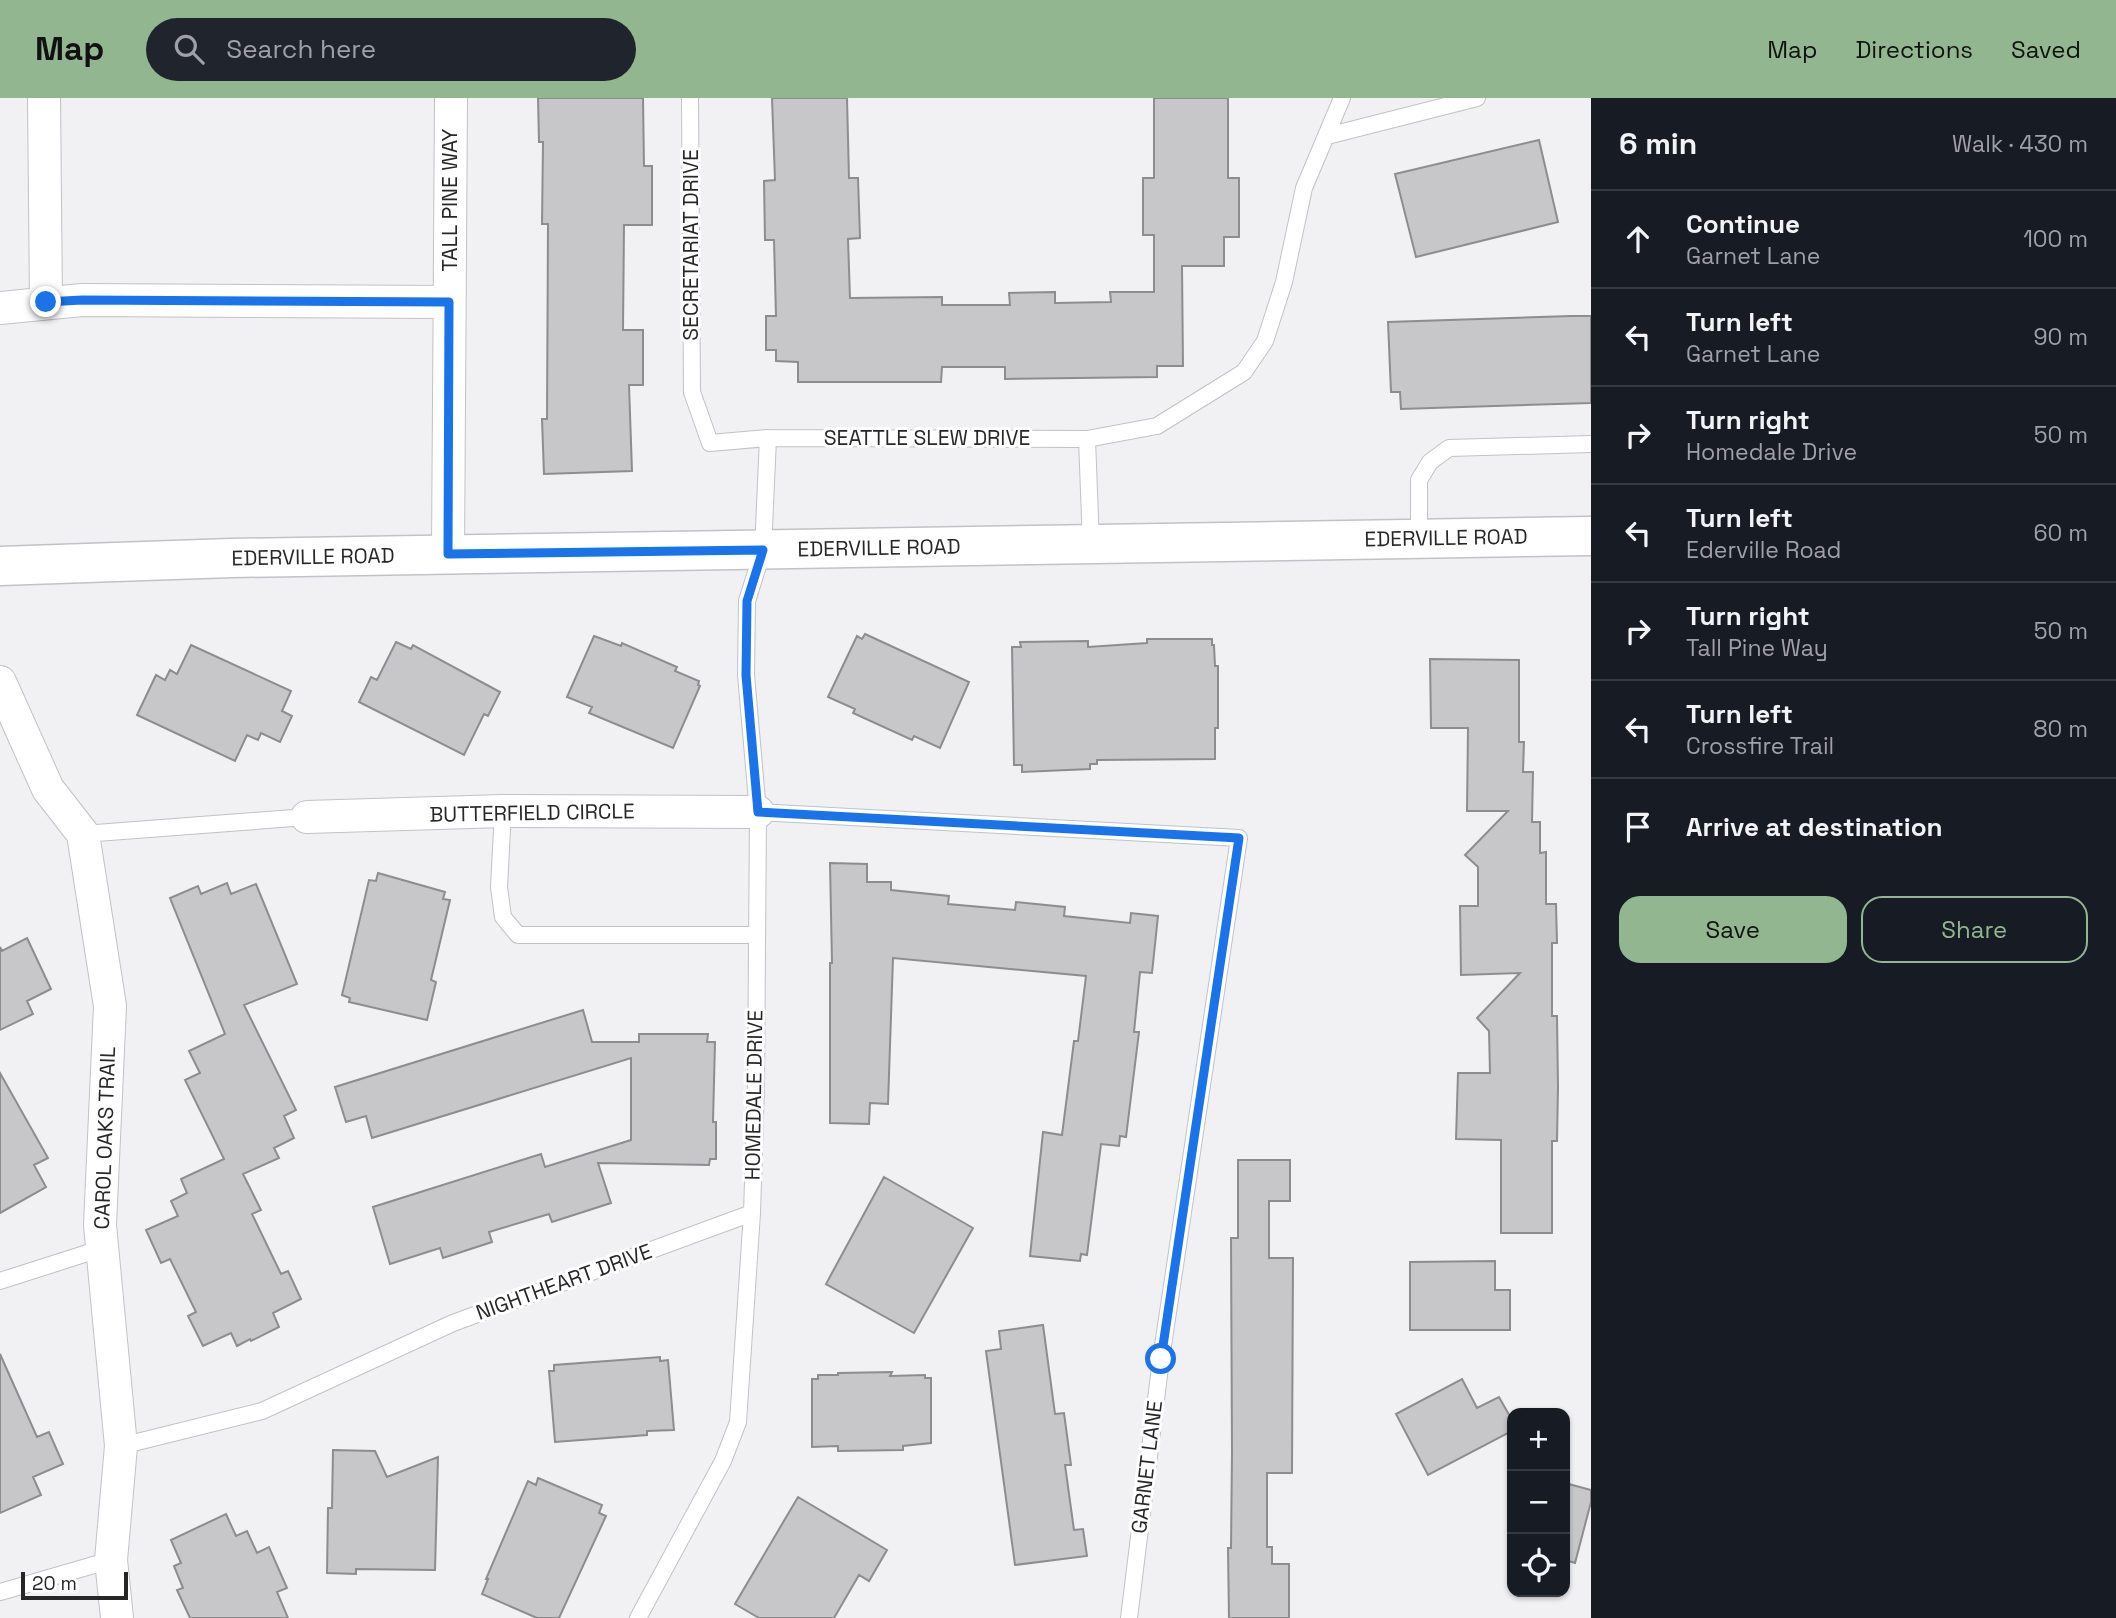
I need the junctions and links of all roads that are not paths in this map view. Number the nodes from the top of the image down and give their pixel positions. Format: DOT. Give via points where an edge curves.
graph roads {
  1 [pos="44,98"];
  2 [pos="451,98"];
  3 [pos="690,98"];
  4 [pos="1342,98"];
  5 [pos="1477,98"];
  6 [pos="1327,136"];
  7 [pos="46,302"];
  8 [pos="449,302"];
  9 [pos="0,308"];
  10 [pos="692,392"];
  11 [pos="768,438"];
  12 [pos="1087,439"];
  13 [pos="1591,444"];
  14 [pos="1591,536"];
  15 [pos="1419,539"];
  16 [pos="1091,544"];
  17 [pos="763,550"];
  18 [pos="448,554"];
  19 [pos="0,565"];
  20 [pos="0,682"];
  21 [pos="503,811"];
  22 [pos="758,812"];
  23 [pos="307,817"];
  24 [pos="83,834"];
  25 [pos="757,935"];
  26 [pos="752,1213"];
  27 [pos="103,1248"];
  28 [pos="0,1281"];
  29 [pos="121,1446"];
  30 [pos="111,1560"];
  31 [pos="0,1592"];
  32 [pos="117,1618"];
  33 [pos="638,1618"];
  34 [pos="1129,1618"];
  1 -- 7 [label="street"];
  2 -- 8 [label="street, TALL PINE WAY"];
  3 -- 10 [label="lane, SECRETARIAT DRIVE"];
  4 -- 6 [label="lane, SEATTLE SLEW DRIVE"];
  5 -- 6 [label="lane"];
  6 -- 12 [label="lane, SEATTLE SLEW DRIVE" via="1304,188 1284,282 1265,341 1244,372 1157,426"];
  7 -- 8 [label="street"];
  7 -- 9 [label="street"];
  8 -- 18 [label="street, TALL PINE WAY"];
  10 -- 11 [label="lane, SEATTLE SLEW DRIVE" via="710,443"];
  11 -- 12 [label="lane, SEATTLE SLEW DRIVE"];
  11 -- 17 [label="lane"];
  12 -- 16 [label="lane"];
  13 -- 15 [label="lane" via="1449,448 1430,462 1419,480"];
  14 -- 15 [label="street, EDERVILLE ROAD"];
  15 -- 16 [label="street, EDERVILLE ROAD"];
  16 -- 17 [label="street, EDERVILLE ROAD"];
  17 -- 18 [label="street, EDERVILLE ROAD"];
  17 -- 22 [label="lane, HOMEDALE DRIVE" via="747,601 746,675"];
  18 -- 19 [label="street, EDERVILLE ROAD"];
  20 -- 24 [label="street, CAROL OAKS TRAIL" via="48,789"];
  21 -- 22 [label="street, BUTTERFIELD CIRCLE"];
  21 -- 23 [label="street, BUTTERFIELD CIRCLE"];
  21 -- 25 [label="lane" via="499,887 503,917 518,935"];
  22 -- 25 [label="lane, HOMEDALE DRIVE"];
  22 -- 34 [label="lane, GARNET LANE" via="1239,838 1161,1359"];
  23 -- 24 [label="lane"];
  24 -- 27 [label="street, CAROL OAKS TRAIL" via="110,1006 100,1225"];
  25 -- 26 [label="lane, HOMEDALE DRIVE"];
  26 -- 29 [label="lane, NIGHTHEART DRIVE" via="453,1323 262,1411"];
  26 -- 33 [label="lane, HOMEDALE DRIVE" via="738,1422 723,1461"];
  27 -- 28 [label="lane"];
  27 -- 29 [label="street, CAROL OAKS TRAIL"];
  29 -- 30 [label="street, CAROL OAKS TRAIL"];
  30 -- 31 [label="lane"];
  30 -- 32 [label="street, CAROL OAKS TRAIL"];
}
